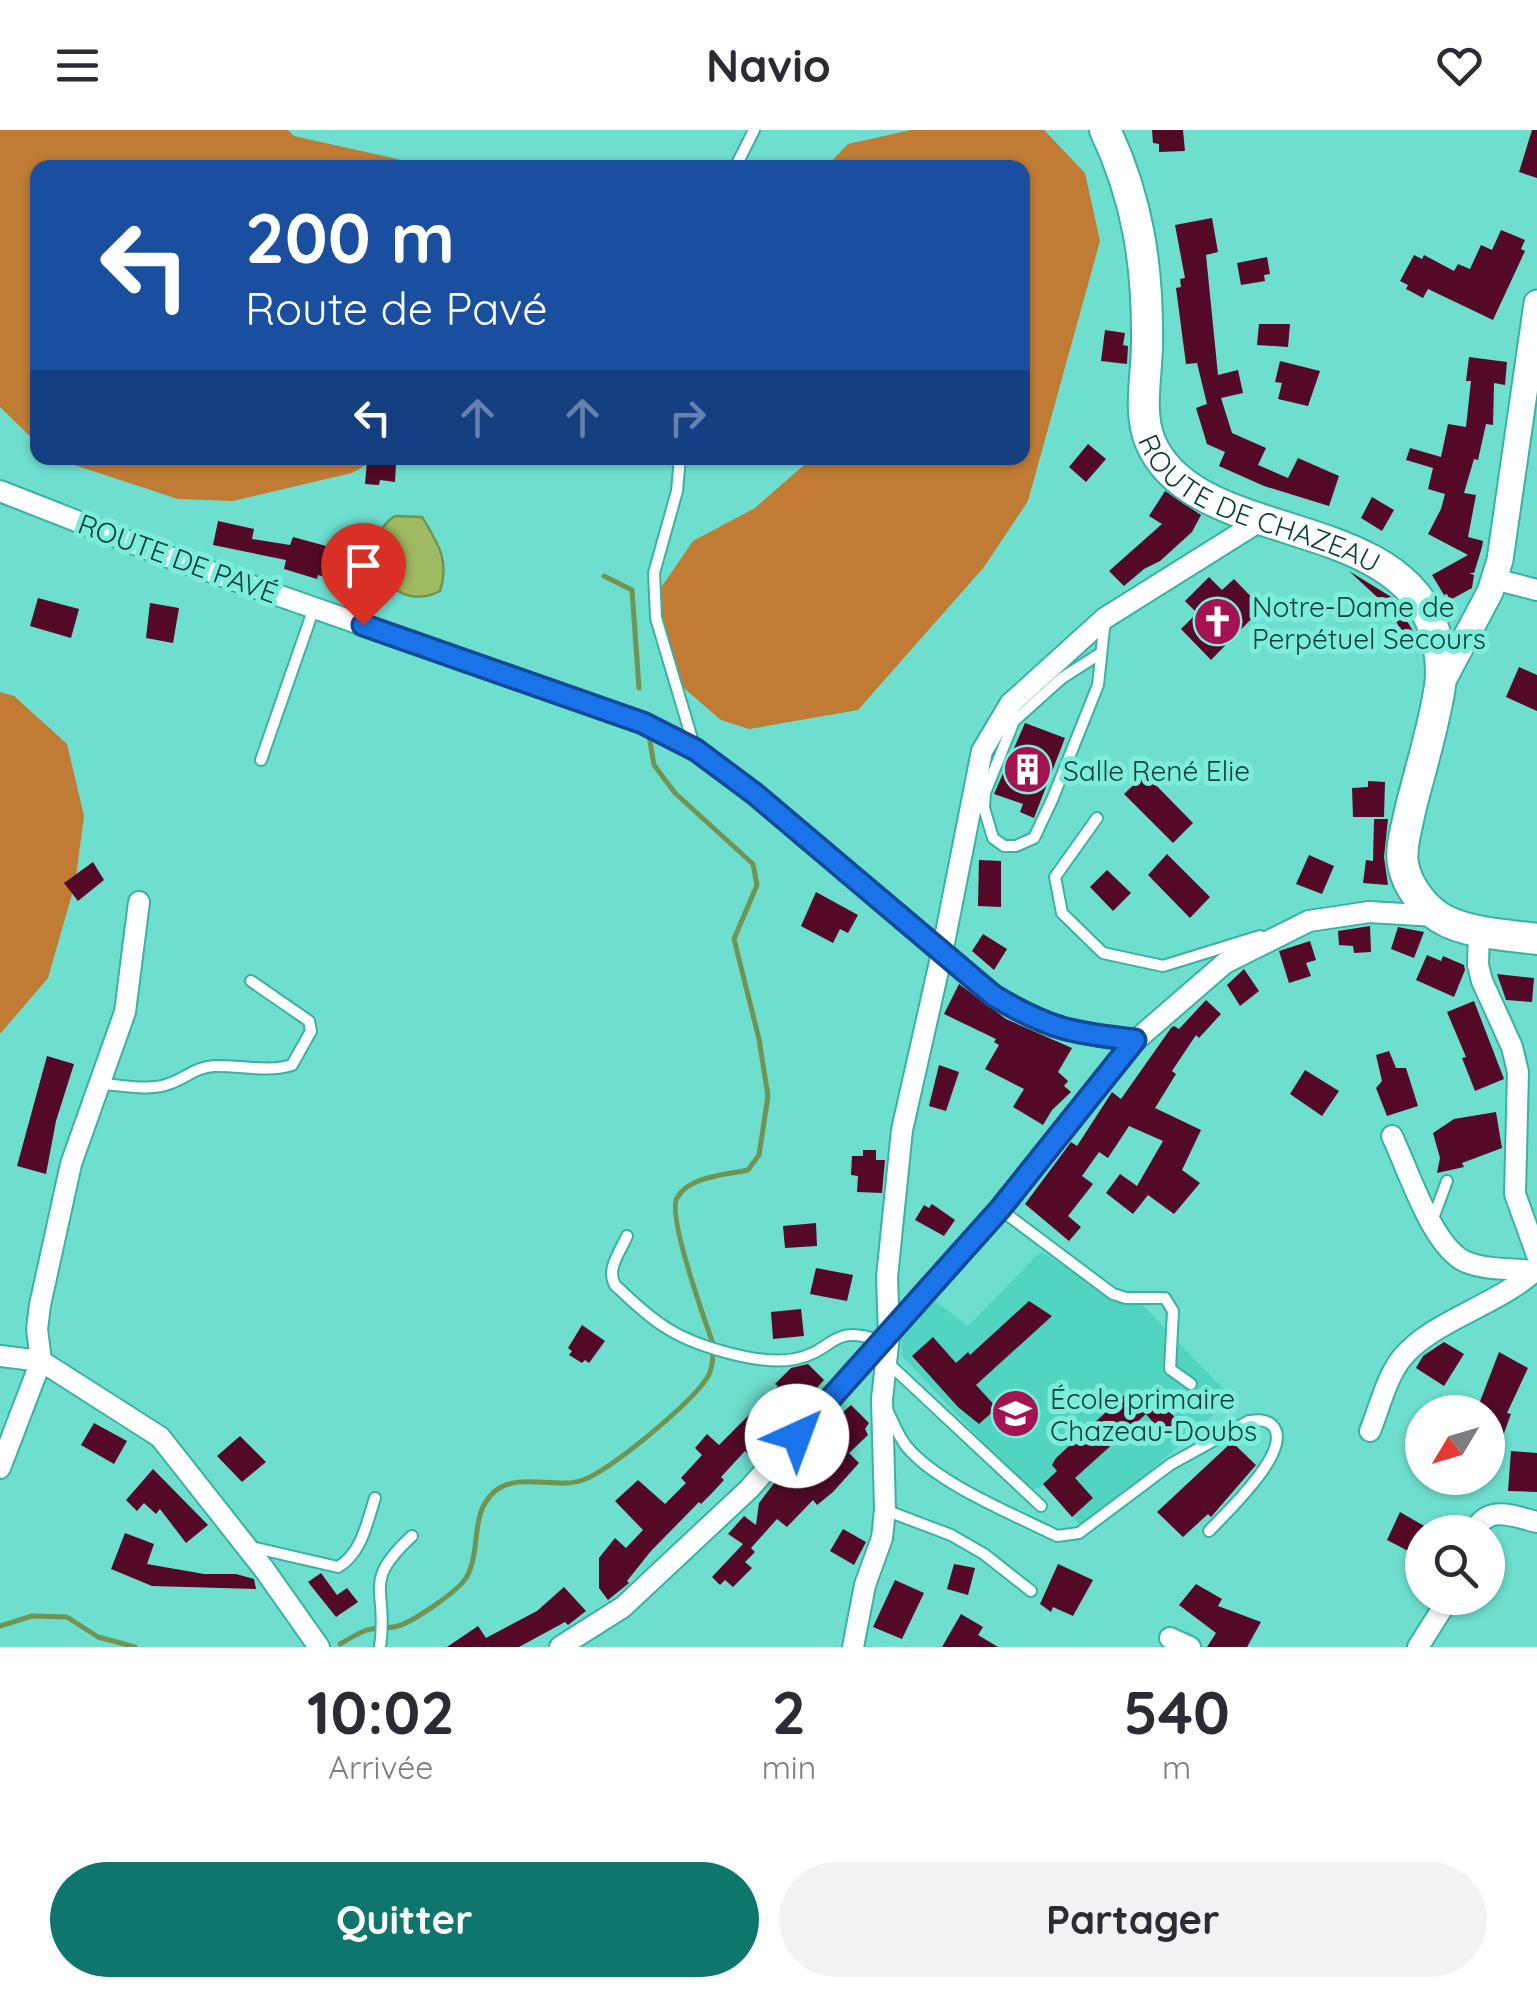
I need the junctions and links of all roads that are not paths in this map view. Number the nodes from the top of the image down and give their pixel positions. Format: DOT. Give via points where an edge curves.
graph roads {
  1 [pos="754,130"];
  2 [pos="1104,130"];
  3 [pos="739,160"];
  4 [pos="1536,310"];
  5 [pos="679,465"];
  6 [pos="0,491"];
  7 [pos="1263,519"];
  8 [pos="1494,579"];
  9 [pos="1537,590"];
  10 [pos="314,608"];
  11 [pos="1105,618"];
  12 [pos="1101,653"];
  13 [pos="1441,684"];
  14 [pos="696,750"];
  15 [pos="261,760"];
  16 [pos="1097,818"];
  17 [pos="139,902"];
  18 [pos="1436,916"];
  19 [pos="1309,921"];
  20 [pos="1478,931"];
  21 [pos="1537,938"];
  22 [pos="942,953"];
  23 [pos="251,981"];
  24 [pos="1135,1040"];
  25 [pos="101,1084"];
  26 [pos="1392,1136"];
  27 [pos="1447,1181"];
  28 [pos="1000,1209"];
  29 [pos="1432,1222"];
  30 [pos="627,1236"];
  31 [pos="1536,1265"];
  32 [pos="886,1346"];
  33 [pos="0,1356"];
  34 [pos="41,1362"];
  35 [pos="1191,1384"];
  36 [pos="882,1399"];
  37 [pos="1370,1431"];
  38 [pos="0,1468"];
  39 [pos="375,1498"];
  40 [pos="1041,1506"];
  41 [pos="885,1510"];
  42 [pos="1492,1515"];
  43 [pos="1537,1522"];
  44 [pos="1210,1531"];
  45 [pos="412,1536"];
  46 [pos="247,1546"];
  47 [pos="1031,1591"];
  48 [pos="1439,1615"];
  49 [pos="1170,1638"];
  50 [pos="572,1645"];
  51 [pos="320,1647"];
  52 [pos="380,1647"];
  53 [pos="853,1647"];
  54 [pos="1190,1647"];
  55 [pos="1418,1647"];
  1 -- 3 [label="lane"];
  2 -- 7 [label="main road, ROUTE DE CHAZEAU" via="1137,212 1150,442 1195,492"];
  4 -- 8 [label="street"];
  5 -- 14 [label="lane" via="654,573 656,618"];
  6 -- 10 [label="street, ROUTE DE PAVÉ"];
  7 -- 11 [label="street"];
  7 -- 13 [label="main road, ROUTE DE CHAZEAU" via="1371,560 1400,581 1431,620"];
  8 -- 9 [label="street"];
  8 -- 13 [label="street"];
  10 -- 14 [label="street, ROUTE DE PAVÉ" via="643,723"];
  10 -- 15 [label="lane"];
  11 -- 12 [label="lane"];
  11 -- 22 [label="street" via="1010,704 982,750"];
  12 -- 12 [label="lane" via="1098,685 1034,838 1004,846 993,838 985,794 1014,721"];
  13 -- 18 [label="main road, ROUTE DE CHAZEAU" via="1402,854 1413,888"];
  14 -- 22 [label="street, ROUTE DE PAVÉ"];
  16 -- 19 [label="lane" via="1055,877 1062,913 1102,953 1163,966"];
  17 -- 25 [label="street" via="125,1012"];
  18 -- 19 [label="street" via="1368,912"];
  18 -- 20 [label="main road"];
  19 -- 24 [label="street" via="1224,963"];
  20 -- 21 [label="main road"];
  20 -- 31 [label="street" via="1482,981 1518,1072 1515,1194"];
  22 -- 24 [label="street, ROUTE DE PAVÉ" via="1036,1020 1072,1033"];
  22 -- 32 [label="street" via="908,1092 886,1277"];
  23 -- 25 [label="lane" via="308,1021 311,1031 292,1065 212,1066 157,1088"];
  24 -- 28 [label="street"];
  25 -- 34 [label="street" via="71,1164 48,1266 37,1329"];
  26 -- 29 [label="street"];
  27 -- 29 [label="lane"];
  28 -- 32 [label="street"];
  28 -- 35 [label="lane" via="1112,1294 1165,1298 1172,1311 1170,1369"];
  29 -- 31 [label="street" via="1461,1260"];
  30 -- 32 [label="lane" via="611,1277 665,1328 768,1362 810,1354 847,1333"];
  31 -- 37 [label="street" via="1502,1296 1404,1356"];
  32 -- 36 [label="street"];
  32 -- 40 [label="lane"];
  32 -- 50 [label="street" via="749,1489 623,1607"];
  33 -- 34 [label="street"];
  34 -- 38 [label="street"];
  34 -- 46 [label="street" via="160,1437"];
  36 -- 41 [label="street"];
  36 -- 44 [label="lane" via="917,1458 1057,1536 1079,1534 1170,1464 1250,1421 1271,1424 1278,1443 1269,1460"];
  39 -- 46 [label="lane" via="359,1545 338,1566"];
  41 -- 47 [label="lane" via="952,1535"];
  41 -- 53 [label="street"];
  42 -- 43 [label="street"];
  45 -- 52 [label="lane" via="390,1556 379,1579"];
  46 -- 51 [label="street"];
  48 -- 55 [label="street"];
  49 -- 54 [label="street"];
}
